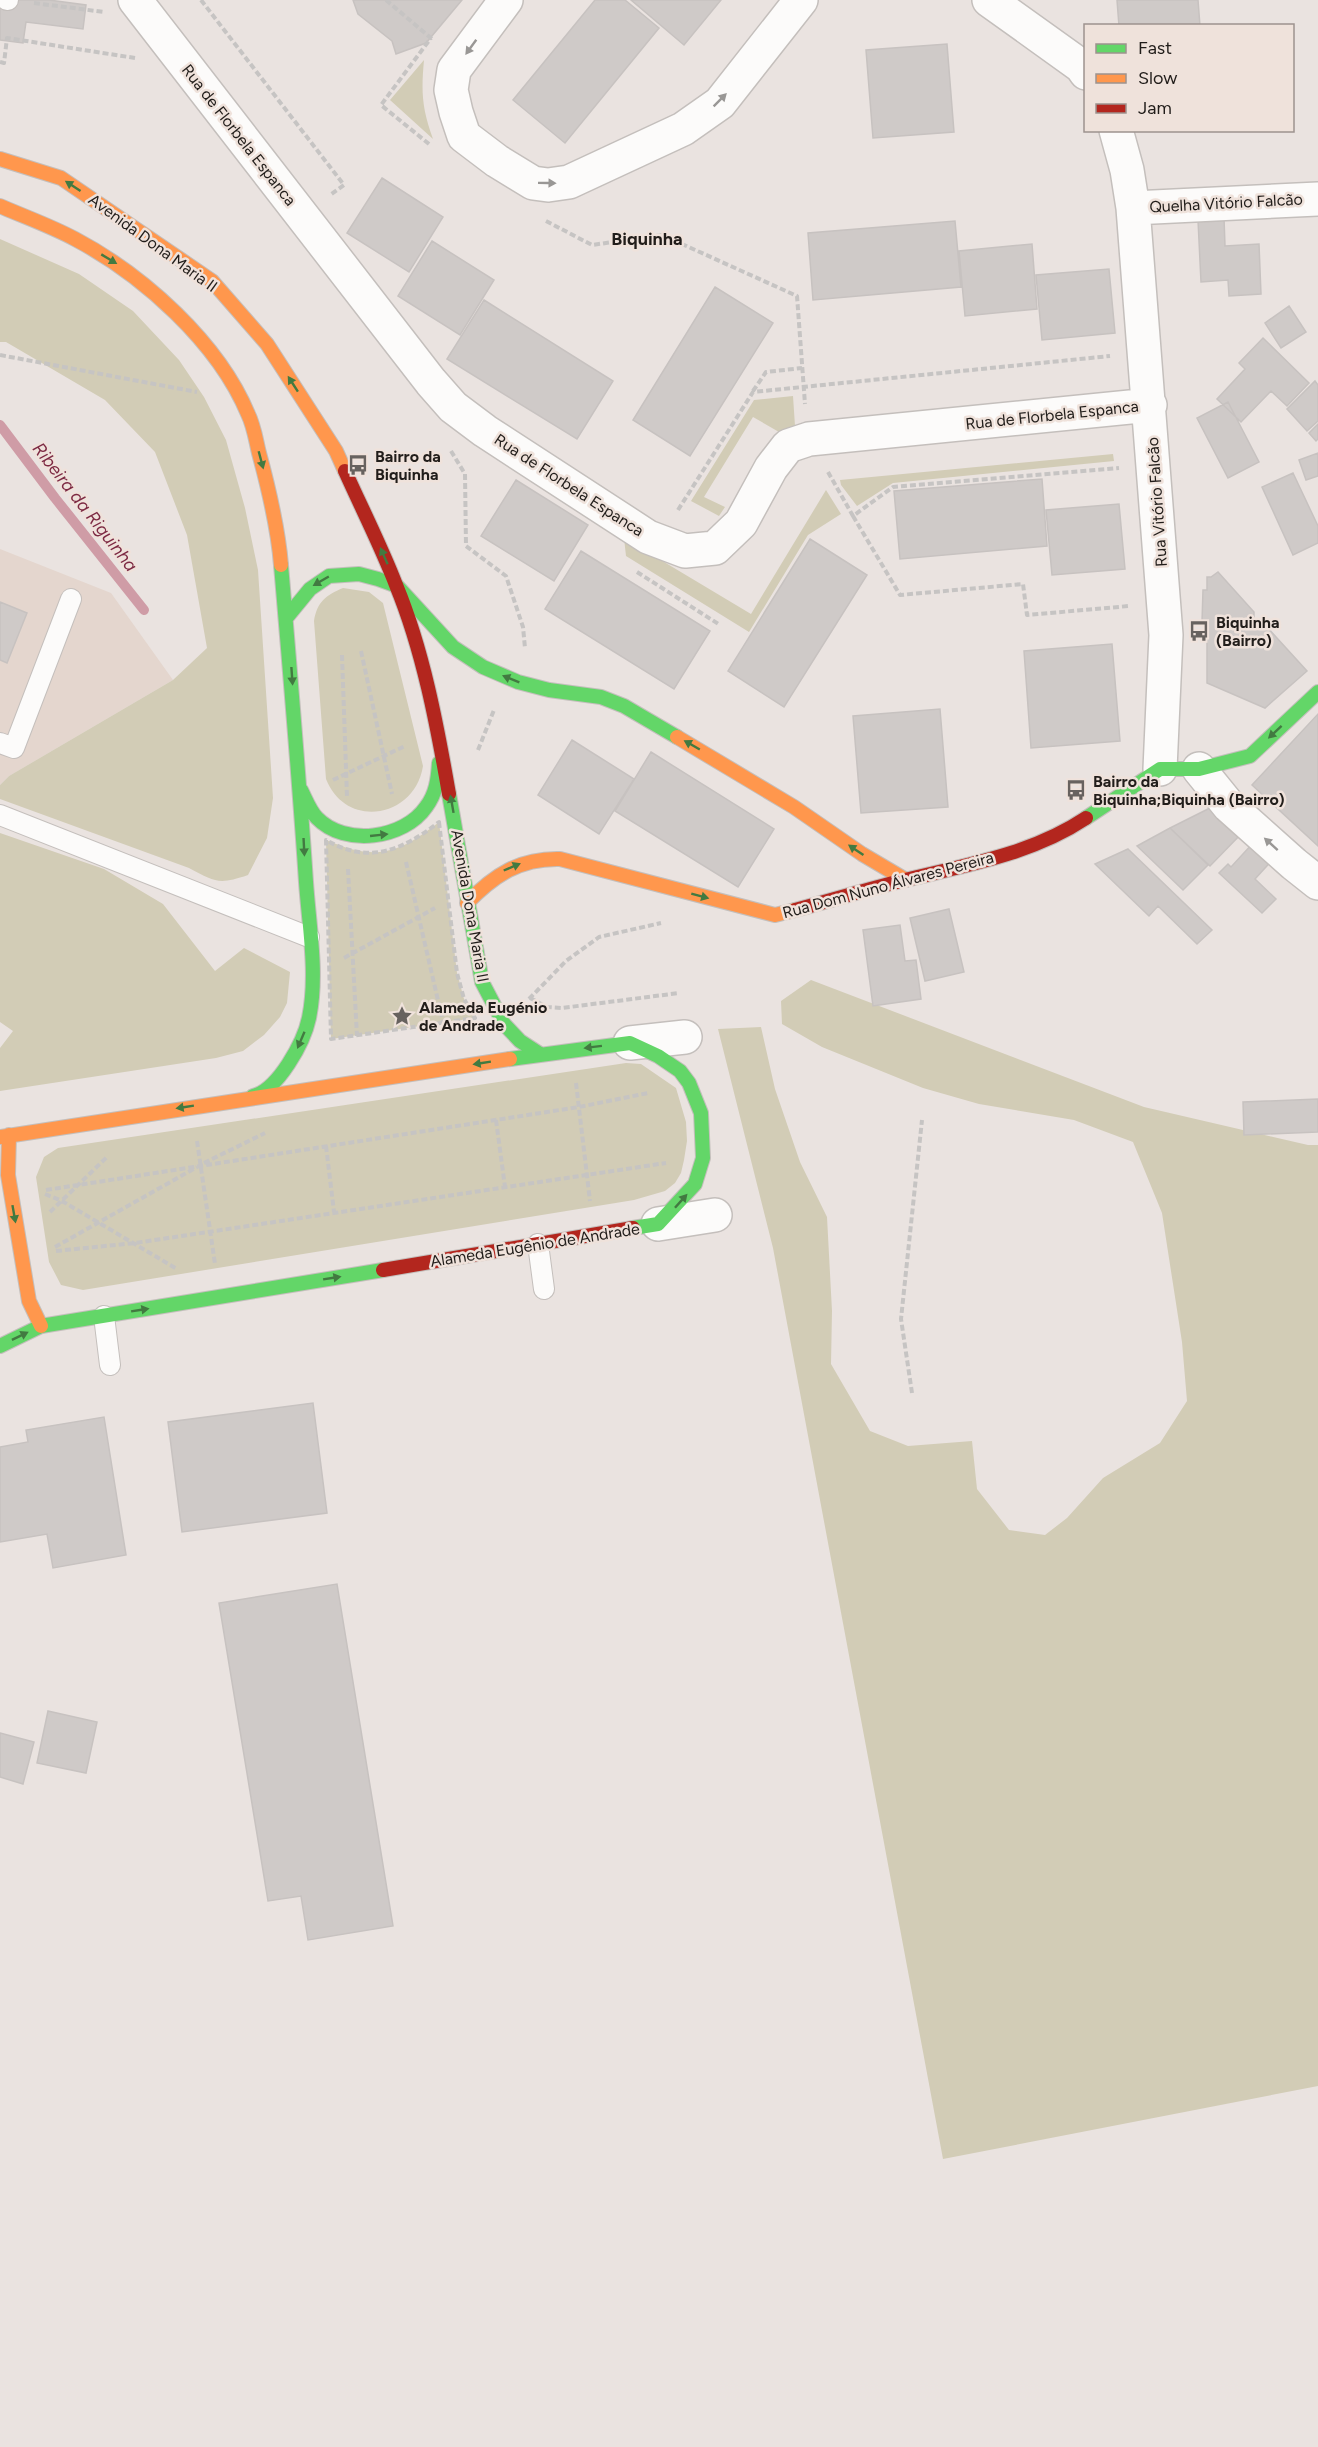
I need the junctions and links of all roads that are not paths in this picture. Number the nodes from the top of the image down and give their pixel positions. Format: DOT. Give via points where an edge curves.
graph roads {
  1 [pos="506,0"];
  2 [pos="801,0"];
  3 [pos="989,0"];
  4 [pos="120,6"];
  5 [pos="1084,71"];
  6 [pos="1117,132"];
  7 [pos="0,159"];
  8 [pos="1318,199"];
  9 [pos="0,206"];
  10 [pos="1133,208"];
  11 [pos="1150,405"];
  12 [pos="397,586"];
  13 [pos="71,599"];
  14 [pos="287,617"];
  15 [pos="1318,692"];
  16 [pos="439,737"];
  17 [pos="0,743"];
  18 [pos="1160,769"];
  19 [pos="1199,769"];
  20 [pos="300,788"];
  21 [pos="0,815"];
  22 [pos="906,880"];
  23 [pos="1317,882"];
  24 [pos="467,903"];
  25 [pos="309,937"];
  26 [pos="685,1037"];
  27 [pos="630,1043"];
  28 [pos="540,1054"];
  29 [pos="243,1098"];
  30 [pos="4,1136"];
  31 [pos="715,1215"];
  32 [pos="658,1224"];
  33 [pos="538,1244"];
  34 [pos="544,1289"];
  35 [pos="104,1316"];
  36 [pos="40,1326"];
  37 [pos="0,1346"];
  38 [pos="110,1365"];
  1 -- 2 [label="street, one-way" via="454,70 451,90 464,136 533,183 548,185 569,182 683,129 720,103"];
  3 -- 5 [label="street"];
  4 -- 11 [label="street, Rua de Florbela Espanca" via="303,217 453,407 648,537 685,551 715,548 741,523 771,468 788,446 809,439"];
  6 -- 10 [label="street, Rua Vitório Falcão"];
  12 -- 7 [label="street, Avenida Dona Maria II, one-way" via="336,451 267,344 212,281 61,178"];
  8 -- 10 [label="street, Quelha Vitório Falcão"];
  9 -- 14 [label="street, Avenida Dona Maria II, one-way" via="74,238 119,265 168,306 231,380 249,415 269,489"];
  10 -- 11 [label="street, Rua Vitório Falcão"];
  11 -- 18 [label="street, Rua Vitório Falcão" via="1166,635"];
  12 -- 14 [label="street, one-way" via="359,574 329,576 310,589"];
  12 -- 16 [label="street, Avenida Dona Maria II"];
  22 -- 12 [label="street, one-way" via="794,807 624,706 600,697 518,682 483,667 453,647"];
  13 -- 17 [label="lane" via="14,748"];
  14 -- 20 [label="street, Avenida Dona Maria II, one-way"];
  15 -- 19 [label="street, one-way" via="1250,756"];
  20 -- 16 [label="street, Avenida Dona Maria II, one-way" via="317,817 336,831 373,836 392,833 417,819 432,797 439,779"];
  24 -- 16 [label="street, Avenida Dona Maria II, one-way"];
  18 -- 19 [label="street"];
  18 -- 22 [label="street, Rua Dom Nuno Álvares Pereira" via="1066,831 982,863"];
  23 -- 19 [label="street, one-way" via="1229,806"];
  20 -- 25 [label="street, Avenida Dona Maria II, one-way"];
  21 -- 25 [label="lane"];
  24 -- 22 [label="street, Rua Dom Nuno Álvares Pereira, one-way" via="494,875 545,858 775,915"];
  24 -- 28 [label="street, Avenida Dona Maria II" via="482,982 497,1014 510,1032"];
  25 -- 29 [label="street, Avenida Dona Maria II, one-way" via="309,1019 298,1047 279,1078 262,1094"];
  26 -- 27 [label="street"];
  27 -- 28 [label="street, one-way"];
  32 -- 27 [label="street, Alameda Eugênio de Andrade, one-way" via="695,1184 703,1158 701,1113 690,1083 680,1071"];
  28 -- 29 [label="street, one-way"];
  29 -- 30 [label="street, one-way"];
  30 -- 36 [label="street, one-way" via="29,1301"];
  31 -- 32 [label="street"];
  32 -- 33 [label="street, Alameda Eugênio de Andrade"];
  33 -- 34 [label="lane"];
  35 -- 33 [label="street, Alameda Eugênio de Andrade, one-way"];
  35 -- 36 [label="street, Alameda Eugênio de Andrade"];
  35 -- 38 [label="lane"];
  37 -- 36 [label="street, one-way"];
}
